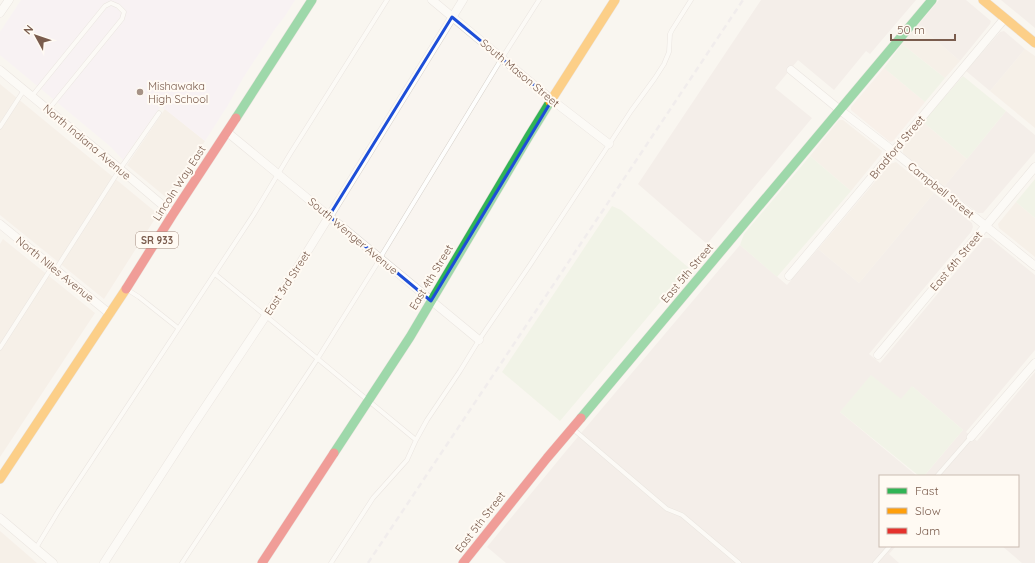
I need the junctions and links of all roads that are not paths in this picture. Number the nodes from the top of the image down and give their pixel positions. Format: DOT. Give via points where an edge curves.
graph roads {
  1 [pos="8,0"];
  2 [pos="312,0"];
  3 [pos="388,0"];
  4 [pos="432,0"];
  5 [pos="463,0"];
  6 [pos="539,0"];
  7 [pos="615,0"];
  8 [pos="691,0"];
  9 [pos="932,0"];
  10 [pos="983,0"];
  11 [pos="0,13"];
  12 [pos="452,16"];
  13 [pos="1005,18"];
  14 [pos="1035,43"];
  15 [pos="502,58"];
  16 [pos="0,70"];
  17 [pos="791,70"];
  18 [pos="24,90"];
  19 [pos="32,96"];
  20 [pos="552,100"];
  21 [pos="48,110"];
  22 [pos="840,110"];
  23 [pos="159,113"];
  24 [pos="0,127"];
  25 [pos="227,132"];
  26 [pos="609,144"];
  27 [pos="893,151"];
  28 [pos="1035,167"];
  29 [pos="120,169"];
  30 [pos="278,175"];
  31 [pos="173,214"];
  32 [pos="329,216"];
  33 [pos="985,226"];
  34 [pos="1,228"];
  35 [pos="380,259"];
  36 [pos="1035,266"];
  37 [pos="54,268"];
  38 [pos="215,274"];
  39 [pos="789,276"];
  40 [pos="126,289"];
  41 [pos="431,301"];
  42 [pos="110,314"];
  43 [pos="266,316"];
  44 [pos="178,328"];
  45 [pos="479,340"];
  46 [pos="0,348"];
  47 [pos="878,355"];
  48 [pos="318,358"];
  49 [pos="1035,363"];
  50 [pos="368,402"];
  51 [pos="572,428"];
  52 [pos="971,437"];
  53 [pos="416,440"];
  54 [pos="938,475"];
  55 [pos="0,480"];
  56 [pos="0,518"];
  57 [pos="889,547"];
  58 [pos="35,548"];
  59 [pos="53,563"];
  60 [pos="104,563"];
  61 [pos="182,563"];
  62 [pos="262,563"];
  63 [pos="331,563"];
  64 [pos="463,563"];
  65 [pos="739,563"];
  66 [pos="875,563"];
  1 -- 11 [label="street"];
  2 -- 25 [label="street, Lincoln Way East / SR 933"];
  3 -- 30 [label="lane"];
  4 -- 12 [label="street, South Mason Street"];
  5 -- 12 [label="street, East 3rd Street"];
  6 -- 15 [label="lane"];
  7 -- 20 [label="street, East 4th Street"];
  8 -- 26 [label="lane" via="670,34 669,52 664,64"];
  9 -- 22 [label="street, East 5th Street"];
  10 -- 13 [label="street"];
  12 -- 15 [label="street, South Mason Street"];
  12 -- 32 [label="street, East 3rd Street"];
  13 -- 14 [label="street"];
  13 -- 27 [label="street, Bradford Street"];
  15 -- 20 [label="street, South Mason Street"];
  15 -- 35 [label="lane"];
  16 -- 18 [label="street, North Indiana Avenue"];
  17 -- 22 [label="street, Campbell Street"];
  18 -- 19 [label="street, North Indiana Avenue"];
  18 -- 24 [label="lane"];
  19 -- 21 [label="street, North Indiana Avenue"];
  19 -- 21 [label="lane" via="105,6 111,3 118,6 124,12 122,19"];
  20 -- 26 [label="street, South Mason Street"];
  20 -- 41 [label="street, East 4th Street"];
  21 -- 29 [label="street, North Indiana Avenue"];
  22 -- 27 [label="street, Campbell Street"];
  22 -- 51 [label="street, East 5th Street"];
  23 -- 29 [label="lane"];
  25 -- 30 [label="street, South Wenger Avenue"];
  25 -- 31 [label="street, Lincoln Way East / SR 933"];
  26 -- 45 [label="lane"];
  27 -- 33 [label="street, Campbell Street"];
  27 -- 39 [label="street, Bradford Street"];
  28 -- 33 [label="street, East 6th Street"];
  29 -- 31 [label="street, North Indiana Avenue"];
  29 -- 37 [label="lane"];
  30 -- 32 [label="street, South Wenger Avenue"];
  30 -- 38 [label="lane"];
  31 -- 40 [label="street, Lincoln Way East / SR 933"];
  32 -- 35 [label="street, South Wenger Avenue"];
  32 -- 43 [label="street, East 3rd Street"];
  33 -- 36 [label="street, Campbell Street"];
  33 -- 47 [label="street, East 6th Street"];
  34 -- 37 [label="street, North Niles Avenue"];
  35 -- 41 [label="street, South Wenger Avenue"];
  35 -- 48 [label="lane"];
  37 -- 42 [label="street, North Niles Avenue"];
  37 -- 46 [label="lane"];
  38 -- 43 [label="lane"];
  38 -- 44 [label="lane"];
  40 -- 42 [label="street, Lincoln Way East / SR 933"];
  40 -- 44 [label="lane"];
  41 -- 45 [label="street, South Wenger Avenue"];
  41 -- 50 [label="street, East 4th Street"];
  42 -- 55 [label="street, Lincoln Way East / SR 933"];
  43 -- 48 [label="lane"];
  43 -- 60 [label="street, East 3rd Street"];
  44 -- 58 [label="lane"];
  45 -- 53 [label="lane"];
  48 -- 50 [label="lane"];
  48 -- 61 [label="lane"];
  49 -- 52 [label="street"];
  50 -- 53 [label="lane"];
  50 -- 62 [label="street, East 4th Street"];
  51 -- 64 [label="street, East 5th Street"];
  51 -- 65 [label="lane" via="667,509 682,515"];
  52 -- 54 [label="lane"];
  53 -- 63 [label="lane" via="407,460 373,498"];
  56 -- 58 [label="street"];
  57 -- 66 [label="lane"];
  58 -- 59 [label="street"];
}
